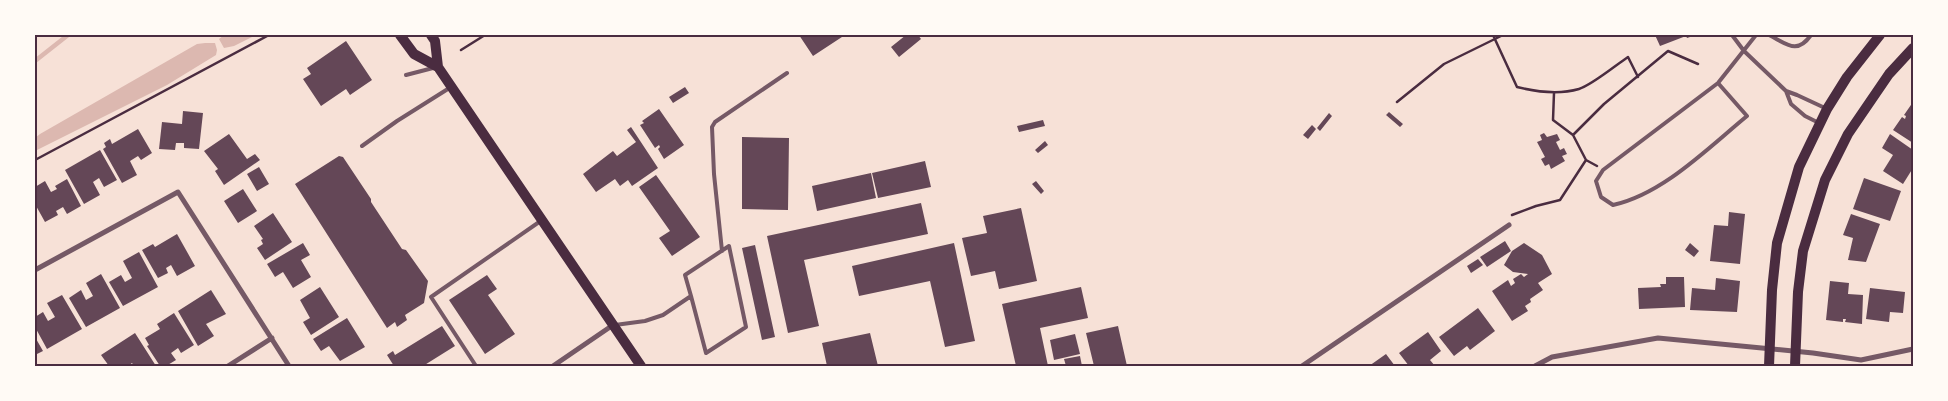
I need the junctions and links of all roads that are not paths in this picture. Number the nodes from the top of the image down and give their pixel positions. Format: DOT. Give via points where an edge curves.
graph roads {
  1 [pos="400,35"];
  2 [pos="431,35"];
  3 [pos="1732,35"];
  4 [pos="1756,35"];
  5 [pos="1769,35"];
  6 [pos="1811,35"];
  7 [pos="1880,35"];
  8 [pos="1913,48"];
  9 [pos="1744,51"];
  10 [pos="438,67"];
  11 [pos="787,73"];
  12 [pos="406,75"];
  13 [pos="1718,83"];
  14 [pos="451,87"];
  15 [pos="1786,91"];
  16 [pos="1827,109"];
  17 [pos="1819,123"];
  18 [pos="362,146"];
  19 [pos="542,220"];
  20 [pos="1509,225"];
  21 [pos="722,251"];
  22 [pos="35,270"];
  23 [pos="691,296"];
  24 [pos="613,325"];
  25 [pos="272,338"];
  26 [pos="1913,348"];
  27 [pos="1769,349"];
  28 [pos="1796,352"];
  29 [pos="228,366"];
  30 [pos="289,366"];
  31 [pos="476,366"];
  32 [pos="553,366"];
  33 [pos="641,366"];
  34 [pos="1302,366"];
  35 [pos="1535,366"];
  36 [pos="1769,366"];
  37 [pos="1795,366"];
  1 -- 10 [label="main road" via="414,54"];
  2 -- 10 [label="main road" via="435,41"];
  3 -- 9 [label="lane"];
  4 -- 9 [label="lane"];
  5 -- 6 [label="lane" via="1791,47 1800,46"];
  7 -- 16 [label="main road"];
  8 -- 28 [label="main road" via="1885,79 1848,134 1825,180 1803,251"];
  9 -- 13 [label="lane"];
  9 -- 15 [label="lane"];
  10 -- 12 [label="lane"];
  10 -- 14 [label="main road"];
  11 -- 21 [label="lane" via="712,127"];
  13 -- 13 [label="lane" via="1603,170 1596,181 1601,197 1613,206 1631,201 1670,178 1747,116"];
  14 -- 18 [label="lane"];
  14 -- 19 [label="main road"];
  15 -- 16 [label="lane"];
  15 -- 17 [label="lane" via="1791,104"];
  16 -- 17 [label="main road"];
  17 -- 27 [label="main road" via="1799,167 1777,243"];
  19 -- 24 [label="main road"];
  19 -- 31 [label="lane" via="431,297"];
  20 -- 34 [label="street"];
  21 -- 23 [label="lane" via="685,275"];
  21 -- 23 [label="lane" via="729,246 746,327 706,354"];
  22 -- 25 [label="street" via="178,192"];
  23 -- 24 [label="lane" via="663,315"];
  24 -- 32 [label="street"];
  24 -- 33 [label="main road"];
  25 -- 29 [label="street"];
  25 -- 30 [label="street"];
  26 -- 28 [label="street" via="1861,360"];
  27 -- 28 [label="street"];
  27 -- 35 [label="street" via="1658,338 1552,357"];
  27 -- 36 [label="main road"];
  28 -- 37 [label="main road"];
}
